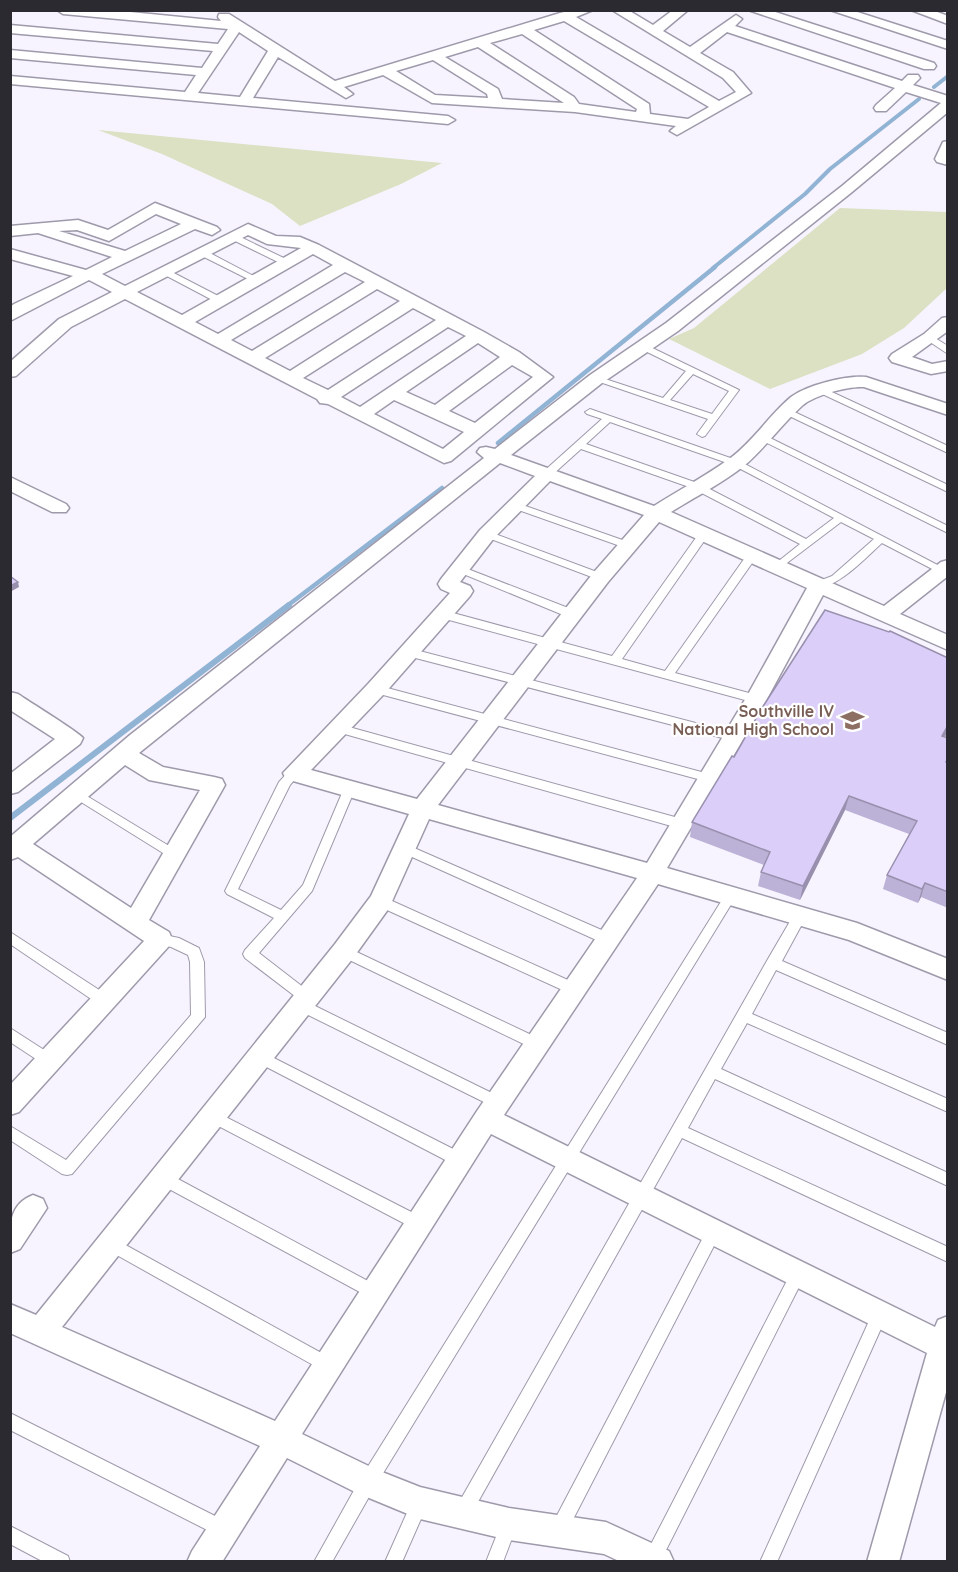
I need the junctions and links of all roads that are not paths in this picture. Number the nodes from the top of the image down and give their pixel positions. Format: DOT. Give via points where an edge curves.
graph roads {
  1 [pos="63,10"];
  2 [pos="213,10"];
  3 [pos="587,10"];
  4 [pos="618,10"];
  5 [pos="682,10"];
  6 [pos="746,10"];
  7 [pos="754,10"];
  8 [pos="836,10"];
  9 [pos="917,10"];
  10 [pos="565,16"];
  11 [pos="948,20"];
  12 [pos="237,26"];
  13 [pos="725,27"];
  14 [pos="10,29"];
  15 [pos="524,29"];
  16 [pos="654,31"];
  17 [pos="479,42"];
  18 [pos="948,45"];
  19 [pos="222,48"];
  20 [pos="948,50"];
  21 [pos="275,51"];
  22 [pos="692,52"];
  23 [pos="10,54"];
  24 [pos="433,55"];
  25 [pos="929,66"];
  26 [pos="384,70"];
  27 [pos="206,72"];
  28 [pos="10,80"];
  29 [pos="333,86"];
  30 [pos="904,86"];
  31 [pos="189,96"];
  32 [pos="244,101"];
  33 [pos="496,103"];
  34 [pos="948,103"];
  35 [pos="719,107"];
  36 [pos="575,108"];
  37 [pos="881,108"];
  38 [pos="348,110"];
  39 [pos="643,115"];
  40 [pos="448,120"];
  41 [pos="948,145"];
  42 [pos="948,161"];
  43 [pos="195,223"];
  44 [pos="35,229"];
  45 [pos="212,230"];
  46 [pos="10,231"];
  47 [pos="234,237"];
  48 [pos="313,248"];
  49 [pos="203,253"];
  50 [pos="13,257"];
  51 [pos="127,257"];
  52 [pos="287,263"];
  53 [pos="345,265"];
  54 [pos="166,272"];
  55 [pos="87,275"];
  56 [pos="258,280"];
  57 [pos="377,282"];
  58 [pos="126,292"];
  59 [pos="221,301"];
  60 [pos="412,301"];
  61 [pos="10,316"];
  62 [pos="447,320"];
  63 [pos="183,322"];
  64 [pos="948,322"];
  65 [pos="478,336"];
  66 [pos="930,338"];
  67 [pos="218,341"];
  68 [pos="642,346"];
  69 [pos="948,351"];
  70 [pos="513,356"];
  71 [pos="252,359"];
  72 [pos="948,366"];
  73 [pos="692,370"];
  74 [pos="10,372"];
  75 [pos="289,379"];
  76 [pos="596,379"];
  77 [pos="821,390"];
  78 [pos="393,393"];
  79 [pos="326,399"];
  80 [pos="664,402"];
  81 [pos="946,408"];
  82 [pos="786,411"];
  83 [pos="437,412"];
  84 [pos="590,412"];
  85 [pos="360,416"];
  86 [pos="714,418"];
  87 [pos="608,419"];
  88 [pos="702,434"];
  89 [pos="470,437"];
  90 [pos="765,438"];
  91 [pos="579,445"];
  92 [pos="948,450"];
  93 [pos="497,457"];
  94 [pos="736,463"];
  95 [pos="547,474"];
  96 [pos="696,486"];
  97 [pos="948,489"];
  98 [pos="15,492"];
  99 [pos="514,505"];
  100 [pos="59,508"];
  101 [pos="656,513"];
  102 [pos="840,518"];
  103 [pos="948,530"];
  104 [pos="487,534"];
  105 [pos="704,534"];
  106 [pos="881,539"];
  107 [pos="807,544"];
  108 [pos="627,545"];
  109 [pos="753,554"];
  110 [pos="779,566"];
  111 [pos="945,568"];
  112 [pos="460,569"];
  113 [pos="601,577"];
  114 [pos="818,585"];
  115 [pos="442,614"];
  116 [pos="572,614"];
  117 [pos="887,614"];
  118 [pos="549,643"];
  119 [pos="947,643"];
  120 [pos="408,652"];
  121 [pos="615,660"];
  122 [pos="668,675"];
  123 [pos="520,681"];
  124 [pos="376,689"];
  125 [pos="756,699"];
  126 [pos="13,706"];
  127 [pos="491,720"];
  128 [pos="339,728"];
  129 [pos="734,737"];
  130 [pos="124,754"];
  131 [pos="458,762"];
  132 [pos="294,773"];
  133 [pos="709,778"];
  134 [pos="10,786"];
  135 [pos="349,789"];
  136 [pos="77,794"];
  137 [pos="423,808"];
  138 [pos="682,824"];
  139 [pos="14,848"];
  140 [pos="405,849"];
  141 [pos="175,855"];
  142 [pos="652,874"];
  143 [pos="731,895"];
  144 [pos="381,902"];
  145 [pos="801,915"];
  146 [pos="283,916"];
  147 [pos="135,923"];
  148 [pos="10,937"];
  149 [pos="160,939"];
  150 [pos="609,939"];
  151 [pos="344,951"];
  152 [pos="773,963"];
  153 [pos="948,970"];
  154 [pos="574,989"];
  155 [pos="105,1001"];
  156 [pos="304,1001"];
  157 [pos="744,1016"];
  158 [pos="10,1034"];
  159 [pos="948,1039"];
  160 [pos="537,1044"];
  161 [pos="260,1057"];
  162 [pos="50,1061"];
  163 [pos="712,1071"];
  164 [pos="10,1104"];
  165 [pos="948,1106"];
  166 [pos="492,1110"];
  167 [pos="212,1116"];
  168 [pos="679,1130"];
  169 [pos="10,1132"];
  170 [pos="567,1159"];
  171 [pos="459,1160"];
  172 [pos="163,1178"];
  173 [pos="948,1180"];
  174 [pos="642,1197"];
  175 [pos="33,1208"];
  176 [pos="418,1223"];
  177 [pos="713,1233"];
  178 [pos="10,1240"];
  179 [pos="111,1244"];
  180 [pos="948,1255"];
  181 [pos="798,1274"];
  182 [pos="374,1292"];
  183 [pos="879,1315"];
  184 [pos="10,1318"];
  185 [pos="41,1332"];
  186 [pos="945,1338"];
  187 [pos="328,1365"];
  188 [pos="10,1421"];
  189 [pos="280,1439"];
  190 [pos="368,1482"];
  191 [pos="420,1503"];
  192 [pos="462,1513"];
  193 [pos="509,1524"];
  194 [pos="223,1528"];
  195 [pos="558,1532"];
  196 [pos="10,1534"];
  197 [pos="655,1560"];
  198 [pos="62,1562"];
  199 [pos="203,1562"];
  200 [pos="322,1562"];
  201 [pos="393,1562"];
  202 [pos="494,1562"];
  203 [pos="768,1562"];
  204 [pos="883,1562"];
  1 -- 12 [label="street"];
  2 -- 12 [label="street"];
  3 -- 10 [label="street"];
  4 -- 16 [label="street"];
  5 -- 16 [label="street"];
  6 -- 13 [label="street"];
  7 -- 25 [label="street"];
  8 -- 18 [label="street"];
  9 -- 11 [label="street"];
  10 -- 15 [label="street"];
  10 -- 35 [label="street"];
  12 -- 19 [label="street"];
  12 -- 21 [label="street"];
  13 -- 22 [label="street"];
  13 -- 30 [label="street"];
  14 -- 19 [label="street"];
  15 -- 17 [label="street"];
  15 -- 39 [label="street" via="644,107"];
  16 -- 22 [label="street"];
  17 -- 24 [label="street"];
  17 -- 36 [label="street" via="569,100"];
  19 -- 27 [label="street"];
  20 -- 25 [label="street"];
  21 -- 29 [label="street"];
  21 -- 32 [label="street"];
  22 -- 35 [label="street" via="728,75 744,93"];
  23 -- 27 [label="street"];
  24 -- 26 [label="street"];
  24 -- 33 [label="street" via="493,92"];
  25 -- 30 [label="street"];
  26 -- 29 [label="street"];
  26 -- 33 [label="street" via="432,99"];
  27 -- 31 [label="street"];
  28 -- 31 [label="street"];
  29 -- 38 [label="street" via="356,102"];
  30 -- 34 [label="street"];
  30 -- 37 [label="street"];
  31 -- 32 [label="street"];
  32 -- 38 [label="street"];
  33 -- 36 [label="street"];
  34 -- 68 [label="street" via="847,189 672,327"];
  35 -- 39 [label="street" via="683,127"];
  36 -- 39 [label="street"];
  38 -- 40 [label="street"];
  41 -- 42 [label="street" via="942,159"];
  43 -- 44 [label="street" via="155,208 109,236 78,225"];
  43 -- 45 [label="street"];
  43 -- 51 [label="street"];
  44 -- 46 [label="street"];
  44 -- 51 [label="street"];
  47 -- 48 [label="street" via="248,229 273,241 300,242"];
  47 -- 49 [label="street"];
  47 -- 52 [label="lane"];
  48 -- 52 [label="street"];
  48 -- 53 [label="street"];
  49 -- 54 [label="street"];
  49 -- 56 [label="lane"];
  50 -- 55 [label="street"];
  51 -- 55 [label="street"];
  52 -- 56 [label="street"];
  53 -- 57 [label="street"];
  53 -- 67 [label="street"];
  54 -- 58 [label="street"];
  54 -- 59 [label="lane"];
  55 -- 58 [label="street"];
  55 -- 61 [label="street"];
  56 -- 59 [label="street"];
  57 -- 60 [label="street"];
  57 -- 71 [label="street"];
  58 -- 63 [label="street"];
  58 -- 74 [label="street" via="65,323"];
  59 -- 63 [label="street"];
  60 -- 62 [label="street"];
  60 -- 75 [label="street"];
  62 -- 65 [label="street"];
  62 -- 79 [label="street"];
  63 -- 67 [label="street"];
  64 -- 66 [label="street"];
  65 -- 70 [label="street"];
  65 -- 78 [label="street"];
  66 -- 69 [label="lane"];
  66 -- 72 [label="street" via="898,358 931,369"];
  67 -- 71 [label="street"];
  68 -- 73 [label="lane"];
  68 -- 76 [label="street"];
  70 -- 83 [label="street"];
  70 -- 89 [label="street" via="544,377"];
  71 -- 75 [label="street"];
  73 -- 80 [label="lane"];
  73 -- 86 [label="lane" via="734,390"];
  75 -- 79 [label="street"];
  76 -- 80 [label="lane"];
  76 -- 93 [label="street"];
  77 -- 81 [label="street" via="853,381 866,382"];
  77 -- 82 [label="street" via="798,400"];
  77 -- 92 [label="lane"];
  78 -- 83 [label="street"];
  78 -- 85 [label="street"];
  79 -- 85 [label="street"];
  80 -- 86 [label="lane"];
  82 -- 90 [label="street"];
  82 -- 97 [label="lane"];
  83 -- 89 [label="street"];
  84 -- 87 [label="lane"];
  85 -- 89 [label="street" via="444,457"];
  86 -- 88 [label="lane"];
  87 -- 91 [label="lane"];
  87 -- 94 [label="lane"];
  89 -- 93 [label="street"];
  90 -- 94 [label="street"];
  90 -- 103 [label="lane"];
  91 -- 95 [label="lane"];
  91 -- 96 [label="lane"];
  93 -- 95 [label="street"];
  93 -- 130 [label="street"];
  94 -- 96 [label="street"];
  94 -- 102 [label="lane"];
  95 -- 99 [label="street"];
  95 -- 101 [label="street"];
  96 -- 101 [label="street"];
  96 -- 107 [label="lane"];
  98 -- 100 [label="street"];
  99 -- 104 [label="street"];
  99 -- 108 [label="lane"];
  101 -- 105 [label="street"];
  101 -- 108 [label="street"];
  102 -- 106 [label="lane"];
  102 -- 107 [label="lane"];
  104 -- 112 [label="street"];
  104 -- 113 [label="lane"];
  105 -- 109 [label="street"];
  105 -- 121 [label="lane"];
  106 -- 111 [label="lane"];
  106 -- 114 [label="lane" via="836,578"];
  107 -- 110 [label="lane"];
  108 -- 113 [label="street"];
  109 -- 110 [label="street"];
  109 -- 122 [label="lane"];
  110 -- 114 [label="street"];
  111 -- 117 [label="street"];
  112 -- 115 [label="street" via="448,584 463,591"];
  112 -- 116 [label="lane"];
  113 -- 116 [label="street"];
  114 -- 117 [label="street"];
  114 -- 125 [label="street"];
  115 -- 118 [label="lane"];
  115 -- 120 [label="street"];
  116 -- 118 [label="street"];
  117 -- 119 [label="street"];
  118 -- 121 [label="lane"];
  118 -- 123 [label="street"];
  120 -- 123 [label="lane"];
  120 -- 124 [label="street"];
  121 -- 122 [label="lane"];
  122 -- 125 [label="lane"];
  123 -- 127 [label="street"];
  123 -- 129 [label="lane"];
  124 -- 127 [label="lane"];
  124 -- 128 [label="street"];
  125 -- 129 [label="street"];
  126 -- 134 [label="street" via="72,738"];
  127 -- 131 [label="street"];
  127 -- 133 [label="lane"];
  128 -- 131 [label="lane"];
  128 -- 132 [label="street"];
  129 -- 133 [label="street"];
  130 -- 136 [label="street"];
  130 -- 141 [label="street" via="158,774 214,785"];
  131 -- 137 [label="street"];
  131 -- 138 [label="lane"];
  132 -- 135 [label="street"];
  132 -- 146 [label="lane" via="285,782 231,891"];
  133 -- 138 [label="street"];
  135 -- 137 [label="street"];
  135 -- 146 [label="lane" via="308,888"];
  136 -- 139 [label="street"];
  136 -- 141 [label="lane"];
  137 -- 140 [label="street"];
  137 -- 142 [label="street"];
  138 -- 142 [label="street"];
  139 -- 147 [label="street"];
  140 -- 144 [label="street"];
  140 -- 150 [label="lane"];
  141 -- 147 [label="street"];
  142 -- 143 [label="street"];
  142 -- 150 [label="street"];
  143 -- 145 [label="street"];
  143 -- 170 [label="lane"];
  144 -- 151 [label="street"];
  144 -- 154 [label="lane"];
  145 -- 152 [label="lane"];
  145 -- 153 [label="street" via="858,933"];
  146 -- 156 [label="lane" via="250,954"];
  147 -- 149 [label="street"];
  148 -- 155 [label="lane"];
  149 -- 155 [label="street"];
  149 -- 169 [label="lane" via="194,952 198,1017 67,1168"];
  150 -- 154 [label="street"];
  151 -- 156 [label="street"];
  151 -- 160 [label="lane"];
  152 -- 157 [label="lane"];
  152 -- 159 [label="lane"];
  154 -- 160 [label="street"];
  155 -- 162 [label="street"];
  156 -- 161 [label="street"];
  156 -- 166 [label="lane"];
  157 -- 163 [label="lane"];
  157 -- 165 [label="lane"];
  158 -- 162 [label="lane"];
  160 -- 166 [label="street"];
  161 -- 167 [label="street"];
  161 -- 171 [label="lane"];
  162 -- 164 [label="street"];
  163 -- 168 [label="lane"];
  163 -- 173 [label="lane"];
  166 -- 170 [label="street"];
  166 -- 171 [label="street"];
  167 -- 172 [label="street"];
  167 -- 176 [label="lane"];
  168 -- 174 [label="lane"];
  168 -- 180 [label="lane"];
  170 -- 174 [label="street"];
  170 -- 190 [label="lane"];
  171 -- 176 [label="street"];
  172 -- 179 [label="street"];
  172 -- 182 [label="lane"];
  174 -- 177 [label="street"];
  174 -- 192 [label="lane"];
  175 -- 178 [label="street"];
  176 -- 182 [label="street"];
  177 -- 181 [label="street"];
  177 -- 195 [label="lane"];
  179 -- 185 [label="street"];
  179 -- 187 [label="lane"];
  181 -- 183 [label="street"];
  181 -- 197 [label="lane"];
  182 -- 187 [label="street"];
  183 -- 186 [label="street"];
  183 -- 203 [label="lane"];
  184 -- 185 [label="street"];
  185 -- 189 [label="street"];
  186 -- 204 [label="street"];
  187 -- 189 [label="street"];
  188 -- 194 [label="lane"];
  189 -- 190 [label="street"];
  189 -- 194 [label="street"];
  190 -- 191 [label="street"];
  190 -- 200 [label="lane"];
  191 -- 192 [label="street"];
  191 -- 201 [label="lane"];
  192 -- 193 [label="street"];
  193 -- 195 [label="street"];
  193 -- 202 [label="lane"];
  194 -- 199 [label="street"];
  195 -- 197 [label="street" via="606,1538"];
  196 -- 198 [label="lane"];
}
